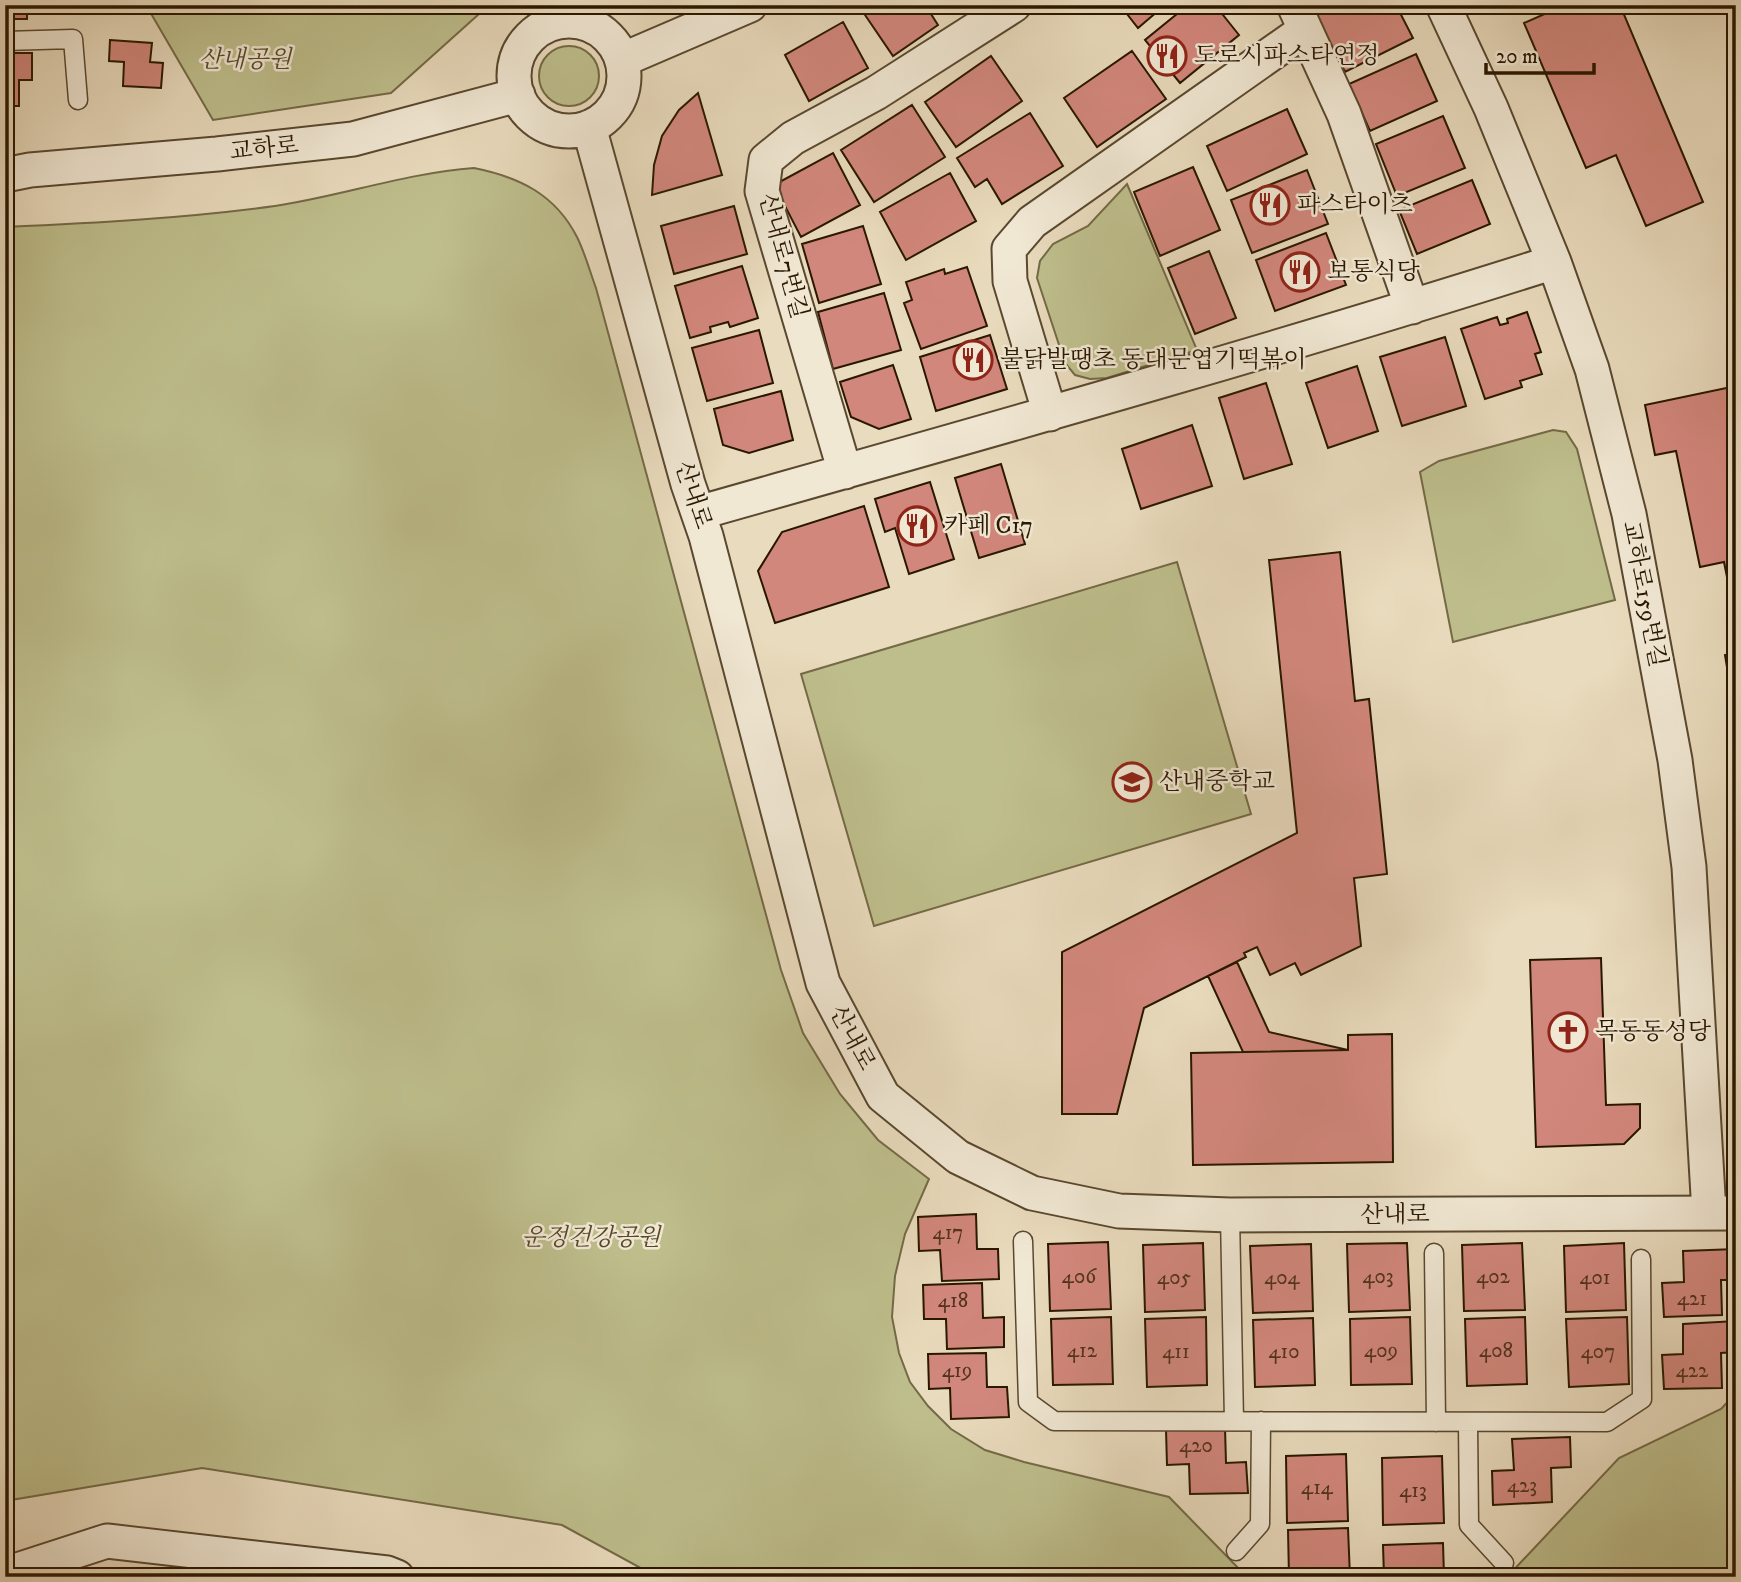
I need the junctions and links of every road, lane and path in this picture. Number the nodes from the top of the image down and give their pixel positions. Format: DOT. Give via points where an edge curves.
graph roads {
  1 [pos="750,5"];
  2 [pos="1014,5"];
  3 [pos="1443,5"];
  4 [pos="1300,17"];
  5 [pos="5,41"];
  6 [pos="622,60"];
  7 [pos="518,95"];
  8 [pos="78,100"];
  9 [pos="589,127"];
  10 [pos="5,175"];
  11 [pos="1554,262"];
  12 [pos="1412,307"];
  13 [pos="1050,414"];
  14 [pos="845,472"];
  15 [pos="698,513"];
  16 [pos="1723,1213"];
  17 [pos="1230,1215"];
  18 [pos="1023,1241"];
  19 [pos="1434,1253"];
  20 [pos="1641,1258"];
  21 [pos="1234,1421"];
  22 [pos="1261,1421"];
  23 [pos="1436,1422"];
  24 [pos="1468,1422"];
  25 [pos="1236,1551"];
  26 [pos="1504,1563"];
  27 [pos="5,1574"];
  28 [pos="397,1577"];
  1 -- 6 [label="street"];
  2 -- 14 [label="street, 산내로7번길" via="876,93 793,138 766,160 762,191"];
  3 -- 11 [label="street, 교하로159번길"];
  4 -- 12 [label="street" via="1344,114"];
  4 -- 13 [label="street" via="1032,222 1009,249 1010,281"];
  5 -- 8 [label="lane" via="73,40"];
  6 -- 7 [label="street" via="601,31 586,23 553,23 537,31 517,59"];
  6 -- 9 [label="street" via="624,76 614,108"];
  7 -- 9 [label="street" via="537,120 552,128"];
  7 -- 10 [label="street, 교하로" via="353,139"];
  9 -- 15 [label="street, 산내로"];
  11 -- 12 [label="street"];
  11 -- 16 [label="street, 교하로159번길" via="1592,369 1629,514 1675,760"];
  12 -- 13 [label="street"];
  13 -- 14 [label="street"];
  14 -- 15 [label="street"];
  15 -- 17 [label="street, 산내로" via="823,983 883,1096 958,1157 1032,1193 1119,1211"];
  16 -- 17 [label="street, 산내로"];
  17 -- 21 [label="lane"];
  18 -- 21 [label="lane" via="1028,1402 1054,1421"];
  19 -- 23 [label="lane"];
  20 -- 24 [label="lane" via="1642,1399 1607,1422"];
  21 -- 22 [label="lane"];
  22 -- 23 [label="lane"];
  22 -- 25 [label="lane" via="1261,1524"];
  23 -- 24 [label="lane"];
  24 -- 26 [label="lane" via="1469,1525"];
  27 -- 28 [label="street" via="107,1541"];
}
